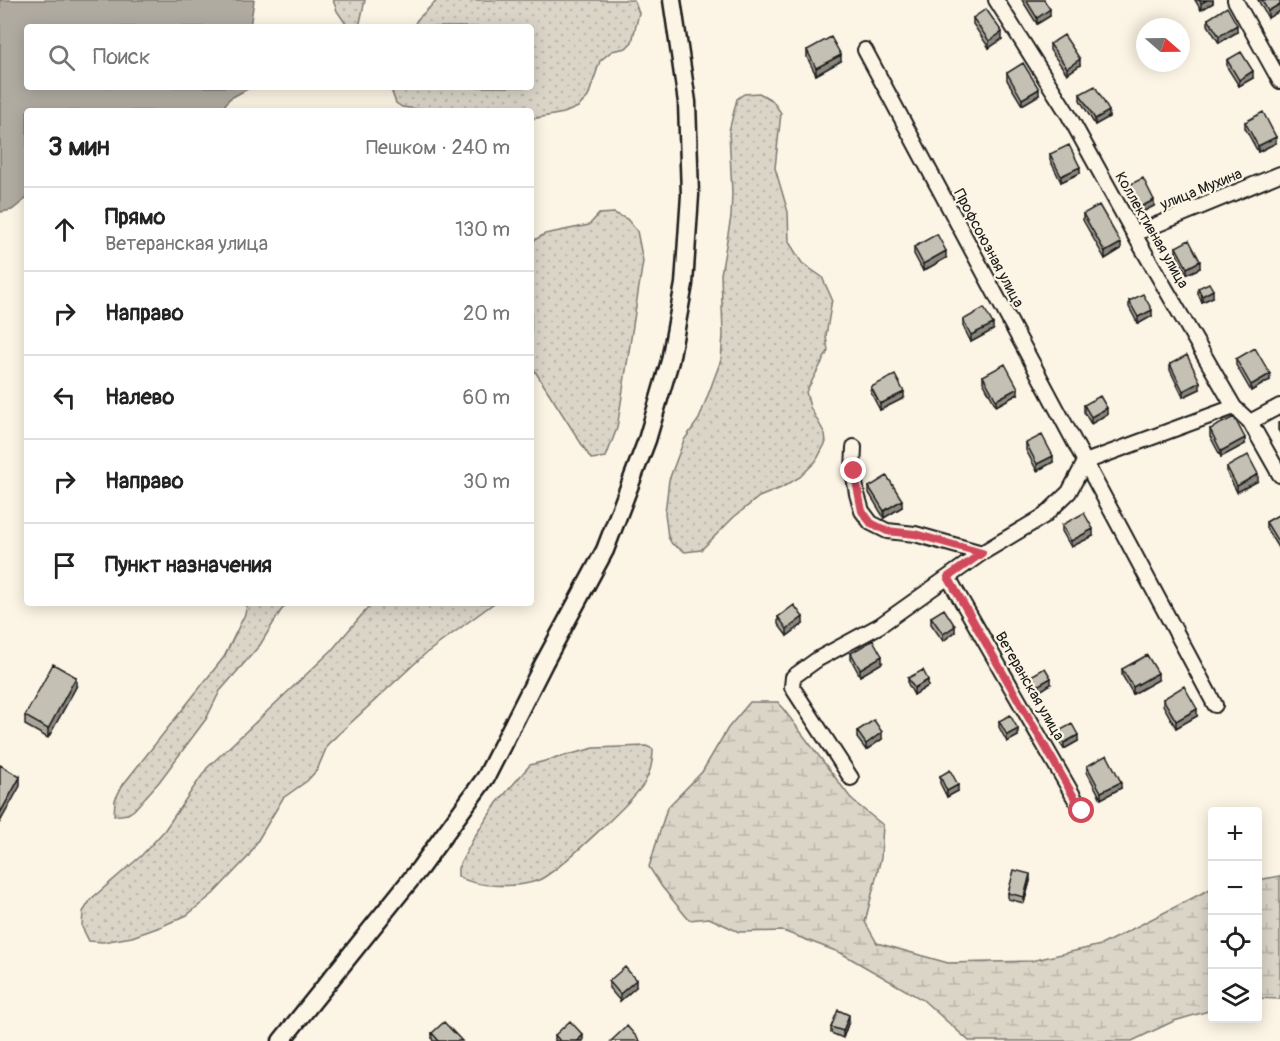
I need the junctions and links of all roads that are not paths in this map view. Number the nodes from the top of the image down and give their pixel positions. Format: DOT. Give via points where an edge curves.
graph roads {
  1 [pos="672,0"];
  2 [pos="996,0"];
  3 [pos="1235,0"];
  4 [pos="865,50"];
  5 [pos="1280,81"];
  6 [pos="1280,174"];
  7 [pos="1134,234"];
  8 [pos="1280,406"];
  9 [pos="1234,407"];
  10 [pos="1250,422"];
  11 [pos="854,447"];
  12 [pos="1085,462"];
  13 [pos="1280,475"];
  14 [pos="982,553"];
  15 [pos="948,577"];
  16 [pos="1215,705"];
  17 [pos="851,778"];
  18 [pos="1082,811"];
  19 [pos="281,1041"];
  1 -- 19 [label="main road" via="687,102 690,195 684,284 670,361 648,440 605,550 486,777 420,868"];
  2 -- 7 [label="street, Коллективная улица" via="1068,114"];
  3 -- 5 [label="street"];
  4 -- 12 [label="street, Профсоюзная улица"];
  6 -- 7 [label="street, улица Мухина"];
  7 -- 9 [label="street, Коллективная улица"];
  8 -- 10 [label="street"];
  9 -- 10 [label="street, Коллективная улица"];
  9 -- 12 [label="street"];
  10 -- 13 [label="street, Коллективная улица"];
  11 -- 14 [label="street" via="857,494 871,523 887,531 915,534"];
  12 -- 14 [label="street" via="1070,492 1044,516"];
  12 -- 16 [label="street, Профсоюзная улица"];
  14 -- 15 [label="street"];
  15 -- 17 [label="street" via="879,626 793,677 792,687"];
  15 -- 18 [label="street, Ветеранская улица"];
}
